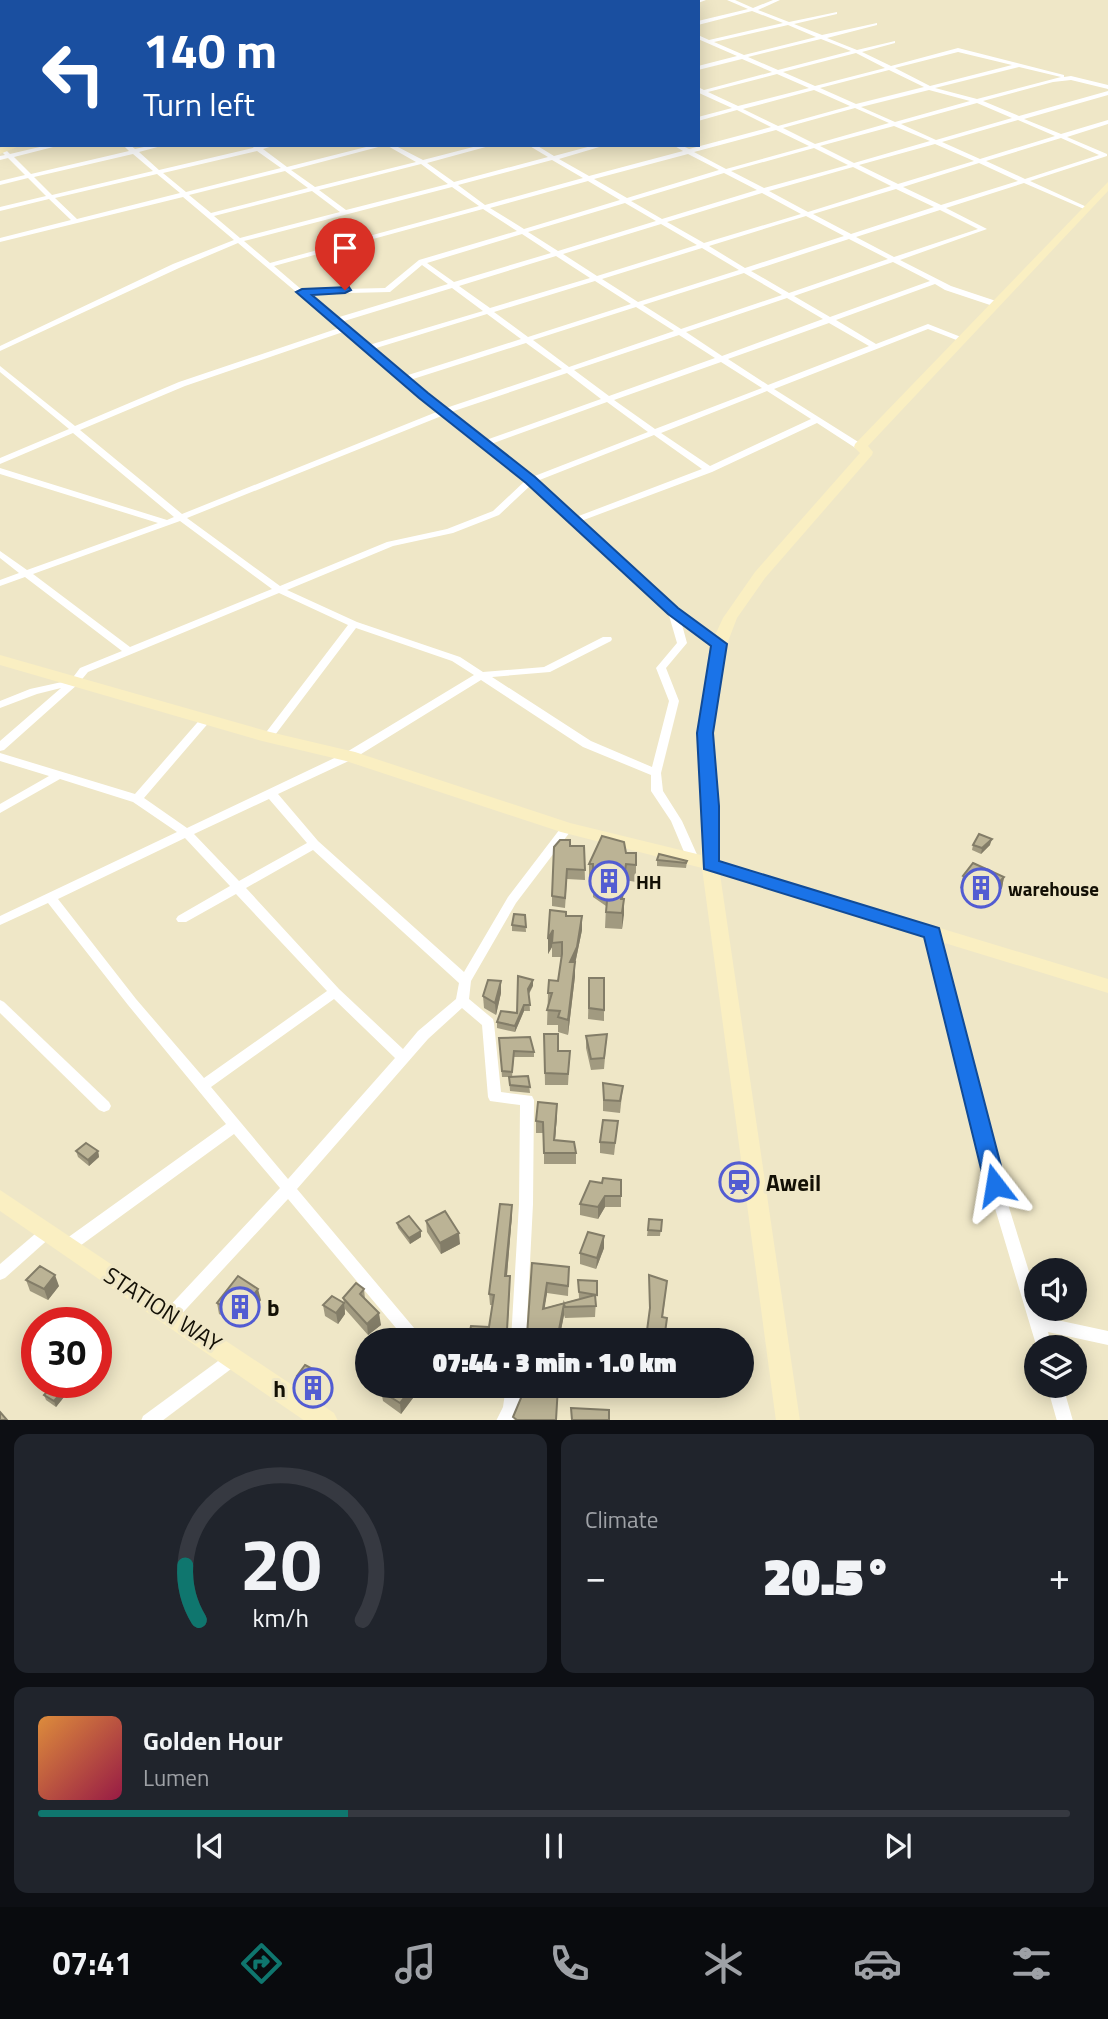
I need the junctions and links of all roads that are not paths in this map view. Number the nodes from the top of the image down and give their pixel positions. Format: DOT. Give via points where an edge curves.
graph roads {
  1 [pos="730,0"];
  2 [pos="777,0"];
  3 [pos="753,9"];
  4 [pos="835,13"];
  5 [pos="700,22"];
  6 [pos="788,24"];
  7 [pos="875,24"];
  8 [pos="700,38"];
  9 [pos="822,38"];
  10 [pos="709,41"];
  11 [pos="893,42"];
  12 [pos="700,43"];
  13 [pos="858,52"];
  14 [pos="744,57"];
  15 [pos="1019,65"];
  16 [pos="700,68"];
  17 [pos="890,69"];
  18 [pos="778,71"];
  19 [pos="1071,78"];
  20 [pos="1108,86"];
  21 [pos="815,88"];
  22 [pos="932,89"];
  23 [pos="700,91"];
  24 [pos="1108,93"];
  25 [pos="977,101"];
  26 [pos="857,106"];
  27 [pos="738,109"];
  28 [pos="1020,118"];
  29 [pos="700,119"];
  30 [pos="1108,122"];
  31 [pos="896,124"];
  32 [pos="777,128"];
  33 [pos="1062,136"];
  34 [pos="937,142"];
  35 [pos="815,146"];
  36 [pos="46,147"];
  37 [pos="128,147"];
  38 [pos="154,147"];
  39 [pos="256,147"];
  40 [pos="375,147"];
  41 [pos="393,147"];
  42 [pos="483,147"];
  43 [pos="534,147"];
  44 [pos="596,147"];
  45 [pos="680,147"];
  46 [pos="687,151"];
  47 [pos="134,152"];
  48 [pos="3,154"];
  49 [pos="553,159"];
  50 [pos="980,160"];
  51 [pos="422,162"];
  52 [pos="854,165"];
  53 [pos="289,170"];
  54 [pos="724,171"];
  55 [pos="159,172"];
  56 [pos="31,176"];
  57 [pos="587,178"];
  58 [pos="1026,181"];
  59 [pos="0,183"];
  60 [pos="895,185"];
  61 [pos="1108,185"];
  62 [pos="456,186"];
  63 [pos="316,189"];
  64 [pos="762,191"];
  65 [pos="184,193"];
  66 [pos="52,198"];
  67 [pos="624,201"];
  68 [pos="484,207"];
  69 [pos="939,207"];
  70 [pos="1086,208"];
  71 [pos="0,209"];
  72 [pos="346,212"];
  73 [pos="806,214"];
  74 [pos="210,215"];
  75 [pos="75,221"];
  76 [pos="660,222"];
  77 [pos="523,232"];
  78 [pos="847,236"];
  79 [pos="0,240"];
  80 [pos="240,240"];
  81 [pos="699,245"];
  82 [pos="558,253"];
  83 [pos="892,259"];
  84 [pos="422,262"];
  85 [pos="270,265"];
  86 [pos="740,270"];
  87 [pos="597,278"];
  88 [pos="936,282"];
  89 [pos="454,285"];
  90 [pos="302,292"];
  91 [pos="783,295"];
  92 [pos="636,303"];
  93 [pos="996,304"];
  94 [pos="487,310"];
  95 [pos="335,321"];
  96 [pos="829,321"];
  97 [pos="344,329"];
  98 [pos="679,331"];
  99 [pos="525,339"];
  100 [pos="962,339"];
  101 [pos="876,347"];
  102 [pos="368,348"];
  103 [pos="0,349"];
  104 [pos="721,358"];
  105 [pos="0,368"];
  106 [pos="565,369"];
  107 [pos="404,379"];
  108 [pos="768,390"];
  109 [pos="607,399"];
  110 [pos="443,412"];
  111 [pos="816,419"];
  112 [pos="77,430"];
  113 [pos="655,432"];
  114 [pos="483,444"];
  115 [pos="860,447"];
  116 [pos="0,461"];
  117 [pos="709,470"];
  118 [pos="0,471"];
  119 [pos="531,480"];
  120 [pos="180,517"];
  121 [pos="575,520"];
  122 [pos="167,523"];
  123 [pos="0,554"];
  124 [pos="28,572"];
  125 [pos="0,583"];
  126 [pos="279,590"];
  127 [pos="673,611"];
  128 [pos="354,624"];
  129 [pos="607,639"];
  130 [pos="719,644"];
  131 [pos="129,651"];
  132 [pos="0,660"];
  133 [pos="481,675"];
  134 [pos="74,682"];
  135 [pos="0,705"];
  136 [pos="208,718"];
  137 [pos="268,737"];
  138 [pos="0,747"];
  139 [pos="349,756"];
  140 [pos="0,757"];
  141 [pos="656,773"];
  142 [pos="57,776"];
  143 [pos="271,794"];
  144 [pos="137,799"];
  145 [pos="0,809"];
  146 [pos="567,828"];
  147 [pos="188,834"];
  148 [pos="314,844"];
  149 [pos="701,862"];
  150 [pos="236,887"];
  151 [pos="51,899"];
  152 [pos="182,919"];
  153 [pos="0,921"];
  154 [pos="932,933"];
  155 [pos="465,981"];
  156 [pos="1108,986"];
  157 [pos="335,992"];
  158 [pos="462,1001"];
  159 [pos="0,1004"];
  160 [pos="403,1058"];
  161 [pos="204,1086"];
  162 [pos="104,1106"];
  163 [pos="236,1125"];
  164 [pos="289,1188"];
  165 [pos="0,1199"];
  166 [pos="47,1232"];
  167 [pos="68,1246"];
  168 [pos="0,1273"];
  169 [pos="170,1316"];
  170 [pos="1039,1323"];
  171 [pos="405,1328"];
  172 [pos="520,1328"];
  173 [pos="1042,1335"];
  174 [pos="1108,1338"];
  175 [pos="236,1357"];
  176 [pos="512,1398"];
  177 [pos="1059,1398"];
  178 [pos="149,1420"];
  179 [pos="326,1420"];
  180 [pos="504,1420"];
  181 [pos="788,1420"];
  182 [pos="1065,1420"];
  1 -- 3 [label="street"];
  2 -- 3 [label="street"];
  3 -- 5 [label="street"];
  3 -- 6 [label="street"];
  4 -- 6 [label="street"];
  6 -- 9 [label="street"];
  6 -- 10 [label="street"];
  7 -- 9 [label="street"];
  8 -- 10 [label="street"];
  9 -- 13 [label="street"];
  9 -- 14 [label="street"];
  10 -- 12 [label="street"];
  10 -- 14 [label="street"];
  11 -- 13 [label="street"];
  13 -- 17 [label="street"];
  13 -- 18 [label="street"];
  14 -- 16 [label="street"];
  14 -- 18 [label="street"];
  15 -- 17 [label="street" via="958,50"];
  15 -- 19 [label="street"];
  15 -- 22 [label="street"];
  17 -- 21 [label="street"];
  17 -- 22 [label="street"];
  18 -- 21 [label="street"];
  18 -- 23 [label="street"];
  19 -- 20 [label="street"];
  19 -- 25 [label="street"];
  21 -- 26 [label="street"];
  21 -- 27 [label="street"];
  22 -- 25 [label="street"];
  22 -- 26 [label="street"];
  23 -- 27 [label="street"];
  24 -- 28 [label="street"];
  25 -- 28 [label="street"];
  25 -- 31 [label="street"];
  26 -- 31 [label="street"];
  26 -- 32 [label="street"];
  27 -- 29 [label="street"];
  27 -- 32 [label="street"];
  28 -- 33 [label="street"];
  28 -- 34 [label="street"];
  30 -- 33 [label="street"];
  31 -- 34 [label="street"];
  31 -- 35 [label="street"];
  32 -- 35 [label="street"];
  32 -- 46 [label="street"];
  33 -- 50 [label="street"];
  33 -- 58 [label="street" via="1105,155"];
  34 -- 50 [label="street"];
  34 -- 52 [label="street"];
  35 -- 52 [label="street"];
  35 -- 54 [label="street"];
  36 -- 48 [label="street"];
  37 -- 47 [label="street"];
  38 -- 47 [label="street"];
  39 -- 53 [label="street"];
  39 -- 55 [label="street"];
  40 -- 53 [label="street"];
  41 -- 51 [label="street"];
  42 -- 51 [label="street"];
  43 -- 49 [label="street"];
  44 -- 49 [label="street"];
  45 -- 46 [label="street"];
  46 -- 54 [label="street"];
  46 -- 57 [label="street"];
  47 -- 55 [label="street"];
  47 -- 56 [label="street"];
  48 -- 56 [label="street"];
  49 -- 57 [label="street"];
  49 -- 62 [label="street"];
  50 -- 58 [label="street"];
  50 -- 60 [label="street"];
  51 -- 62 [label="street"];
  51 -- 63 [label="street"];
  52 -- 60 [label="street"];
  52 -- 64 [label="street"];
  53 -- 63 [label="street"];
  53 -- 65 [label="street"];
  54 -- 64 [label="street"];
  54 -- 67 [label="street"];
  55 -- 65 [label="street"];
  55 -- 66 [label="street"];
  56 -- 59 [label="street"];
  56 -- 66 [label="street"];
  57 -- 67 [label="street"];
  57 -- 68 [label="street"];
  58 -- 69 [label="street"];
  58 -- 70 [label="street"];
  60 -- 69 [label="street"];
  60 -- 73 [label="street"];
  61 -- 70 [label="street"];
  62 -- 68 [label="street"];
  62 -- 72 [label="street"];
  63 -- 72 [label="street"];
  63 -- 74 [label="street"];
  64 -- 73 [label="street"];
  64 -- 76 [label="street"];
  65 -- 74 [label="street"];
  65 -- 75 [label="street"];
  66 -- 71 [label="street"];
  66 -- 75 [label="street"];
  67 -- 76 [label="street"];
  67 -- 77 [label="street"];
  68 -- 77 [label="street"];
  68 -- 85 [label="street"];
  69 -- 78 [label="street"];
  69 -- 83 [label="street" via="984,229"];
  70 -- 93 [label="street"];
  72 -- 80 [label="street"];
  73 -- 78 [label="street"];
  73 -- 81 [label="street"];
  74 -- 80 [label="street"];
  75 -- 79 [label="street"];
  76 -- 81 [label="street"];
  76 -- 82 [label="street"];
  77 -- 82 [label="street"];
  77 -- 84 [label="street"];
  78 -- 83 [label="street"];
  78 -- 86 [label="street"];
  80 -- 85 [label="street"];
  80 -- 103 [label="street"];
  81 -- 86 [label="street"];
  81 -- 87 [label="street"];
  82 -- 87 [label="street"];
  82 -- 89 [label="street"];
  83 -- 88 [label="street"];
  83 -- 91 [label="street"];
  84 -- 89 [label="street"];
  84 -- 90 [label="street" via="387,290"];
  85 -- 90 [label="street"];
  86 -- 91 [label="street"];
  86 -- 92 [label="street"];
  87 -- 92 [label="street"];
  87 -- 94 [label="street"];
  88 -- 93 [label="street"];
  88 -- 96 [label="street"];
  89 -- 94 [label="street"];
  89 -- 95 [label="street"];
  90 -- 95 [label="street"];
  91 -- 96 [label="street"];
  91 -- 98 [label="street"];
  92 -- 98 [label="street"];
  92 -- 99 [label="street"];
  93 -- 100 [label="street"];
  94 -- 99 [label="street"];
  94 -- 102 [label="street"];
  95 -- 97 [label="street"];
  96 -- 101 [label="street"];
  96 -- 104 [label="street"];
  97 -- 102 [label="street"];
  97 -- 112 [label="street" via="182,384"];
  98 -- 104 [label="street"];
  98 -- 106 [label="street"];
  99 -- 106 [label="street"];
  99 -- 107 [label="street"];
  100 -- 101 [label="street" via="929,326"];
  100 -- 115 [label="street"];
  101 -- 108 [label="street"];
  102 -- 107 [label="street"];
  104 -- 108 [label="street"];
  104 -- 109 [label="street"];
  105 -- 112 [label="street"];
  106 -- 109 [label="street"];
  106 -- 110 [label="street"];
  107 -- 110 [label="street"];
  108 -- 111 [label="street"];
  108 -- 113 [label="street"];
  109 -- 113 [label="street"];
  109 -- 114 [label="street"];
  110 -- 114 [label="street"];
  110 -- 120 [label="street"];
  111 -- 115 [label="street"];
  111 -- 117 [label="street"];
  112 -- 116 [label="street"];
  112 -- 120 [label="street"];
  113 -- 117 [label="street"];
  113 -- 119 [label="street"];
  114 -- 119 [label="street"];
  115 -- 130 [label="street" via="867,452 760,575 730,618"];
  117 -- 121 [label="street"];
  118 -- 122 [label="street"];
  119 -- 121 [label="street"];
  119 -- 126 [label="street" via="496,513 450,531 390,544"];
  120 -- 122 [label="street"];
  120 -- 126 [label="street"];
  121 -- 127 [label="street"];
  122 -- 124 [label="street"];
  123 -- 124 [label="street"];
  124 -- 125 [label="street"];
  124 -- 131 [label="street"];
  126 -- 128 [label="street"];
  126 -- 131 [label="street"];
  127 -- 130 [label="street"];
  127 -- 141 [label="street" via="682,643 661,668 674,701"];
  128 -- 133 [label="street" via="456,659"];
  128 -- 137 [label="street"];
  129 -- 133 [label="street" via="546,670"];
  130 -- 149 [label="street" via="705,733 711,806"];
  131 -- 134 [label="street" via="84,670"];
  132 -- 134 [label="street"];
  133 -- 139 [label="street"];
  133 -- 141 [label="street" via="587,744"];
  134 -- 135 [label="street"];
  134 -- 136 [label="street"];
  134 -- 138 [label="street"];
  136 -- 137 [label="street"];
  136 -- 144 [label="street"];
  137 -- 139 [label="street"];
  139 -- 143 [label="street"];
  139 -- 146 [label="street"];
  140 -- 142 [label="street"];
  141 -- 149 [label="street" via="657,791"];
  142 -- 144 [label="street"];
  142 -- 145 [label="street"];
  143 -- 147 [label="street"];
  143 -- 148 [label="street"];
  144 -- 147 [label="street"];
  146 -- 149 [label="street"];
  146 -- 155 [label="street" via="512,900"];
  147 -- 150 [label="street"];
  147 -- 151 [label="street"];
  148 -- 150 [label="street"];
  148 -- 155 [label="street"];
  149 -- 154 [label="street"];
  149 -- 181 [label="street"];
  150 -- 152 [label="street"];
  150 -- 157 [label="street"];
  151 -- 153 [label="street"];
  151 -- 161 [label="street"];
  154 -- 156 [label="street"];
  154 -- 170 [label="street" via="995,1185"];
  155 -- 158 [label="street"];
  157 -- 160 [label="street"];
  157 -- 161 [label="street"];
  158 -- 160 [label="street"];
  158 -- 172 [label="street" via="488,1023 495,1097 527,1100"];
  159 -- 162 [label="street"];
  160 -- 164 [label="street"];
  161 -- 163 [label="street"];
  163 -- 164 [label="street"];
  163 -- 167 [label="street"];
  164 -- 169 [label="street"];
  164 -- 171 [label="street"];
  165 -- 166 [label="street, STATION WAY"];
  166 -- 167 [label="street, STATION WAY"];
  166 -- 168 [label="street"];
  167 -- 169 [label="street, STATION WAY"];
  169 -- 175 [label="street, STATION WAY"];
  170 -- 173 [label="street"];
  170 -- 174 [label="street"];
  175 -- 178 [label="street"];
  175 -- 179 [label="street, STATION WAY"];
  176 -- 180 [label="street"];
  177 -- 182 [label="street"];
}
